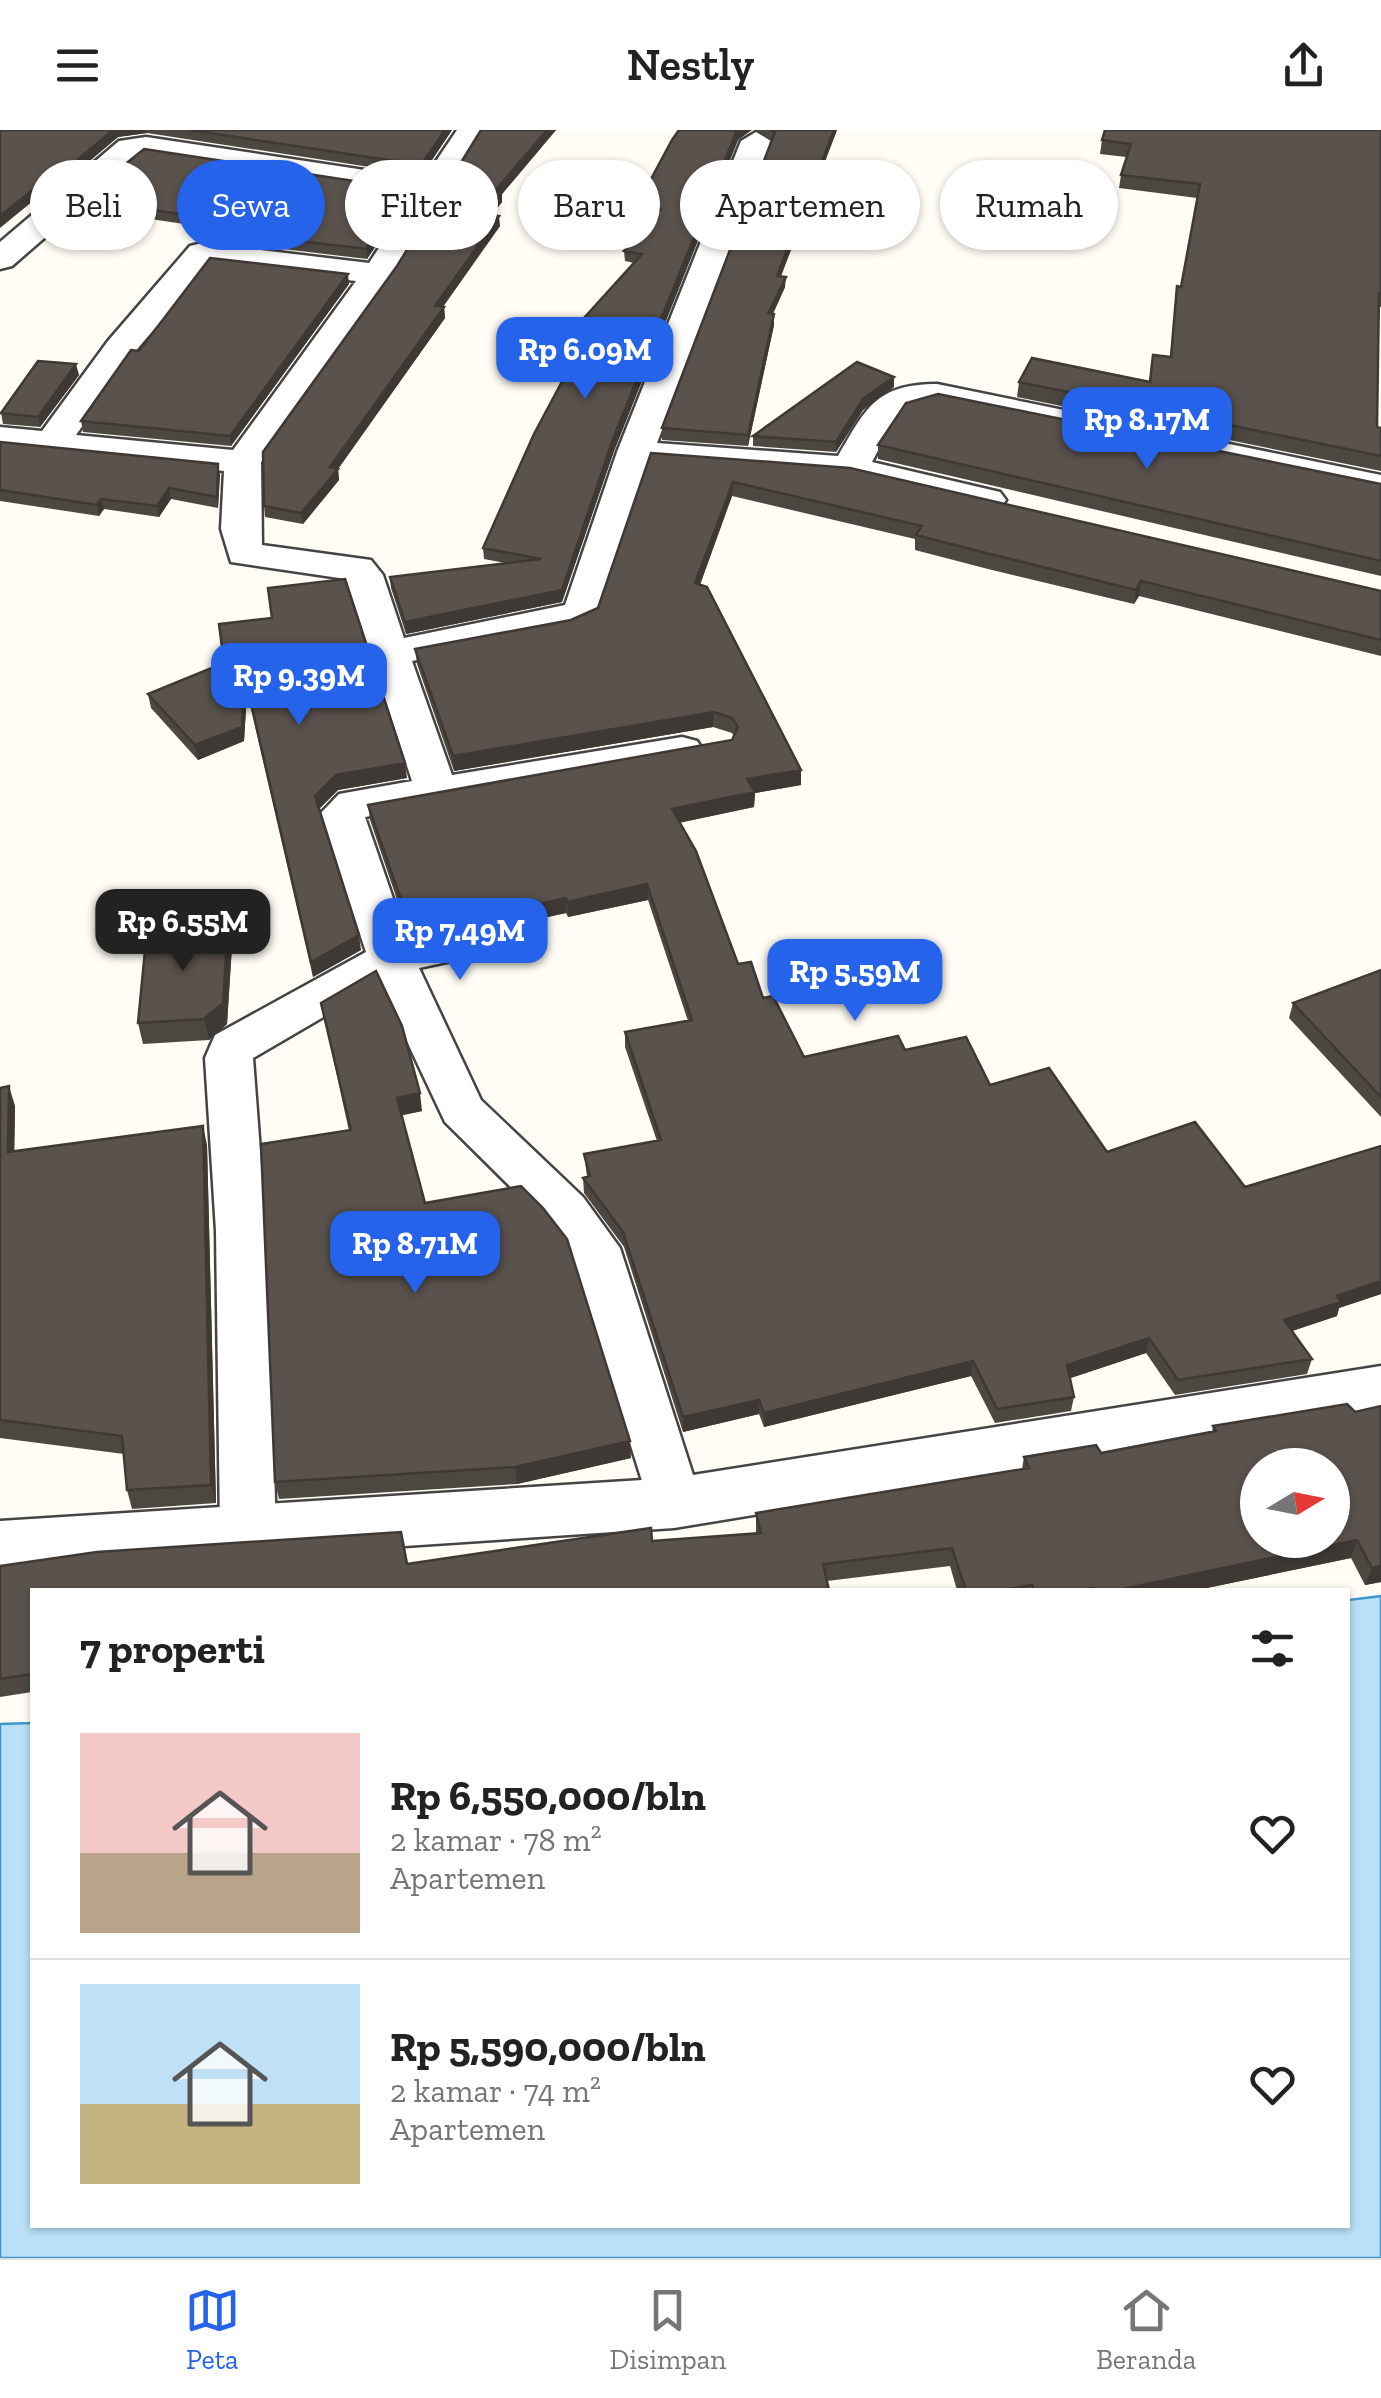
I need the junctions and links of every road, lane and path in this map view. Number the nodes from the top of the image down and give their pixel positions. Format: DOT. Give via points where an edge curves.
graph roads {
  1 [pos="472,130"];
  2 [pos="756,142"];
  3 [pos="452,160"];
  4 [pos="345,177"];
  5 [pos="393,250"];
  6 [pos="0,258"];
  7 [pos="378,274"];
  8 [pos="0,438"];
  9 [pos="52,442"];
  10 [pos="635,452"];
  11 [pos="243,462"];
  12 [pos="850,468"];
  13 [pos="1381,486"];
  14 [pos="1021,508"];
  15 [pos="390,653"];
  16 [pos="714,744"];
  17 [pos="436,791"];
  18 [pos="515,933"];
  19 [pos="391,958"];
  20 [pos="1381,1389"];
  21 [pos="674,1503"];
  22 [pos="248,1528"];
  23 [pos="0,1547"];
  1 -- 3 [label="street"];
  2 -- 10 [label="street"];
  4 -- 6 [label="street" via="130,148"];
  5 -- 7 [label="street"];
  7 -- 9 [label="street" via="202,254 120,348"];
  7 -- 11 [label="street"];
  8 -- 9 [label="street"];
  9 -- 11 [label="street"];
  10 -- 12 [label="street"];
  10 -- 15 [label="street" via="583,611 570,619"];
  11 -- 15 [label="street" via="245,554 357,568"];
  12 -- 13 [label="street" via="888,405 909,392 926,392"];
  12 -- 14 [label="street"];
  15 -- 17 [label="street"];
  16 -- 17 [label="street"];
  17 -- 19 [label="street" via="354,804 342,814"];
  18 -- 19 [label="street"];
  19 -- 21 [label="street" via="462,1110 595,1248"];
  19 -- 22 [label="street" via="244,1038 229,1058 241,1231"];
  20 -- 21 [label="street"];
  21 -- 22 [label="street"];
  22 -- 23 [label="street"];
}
